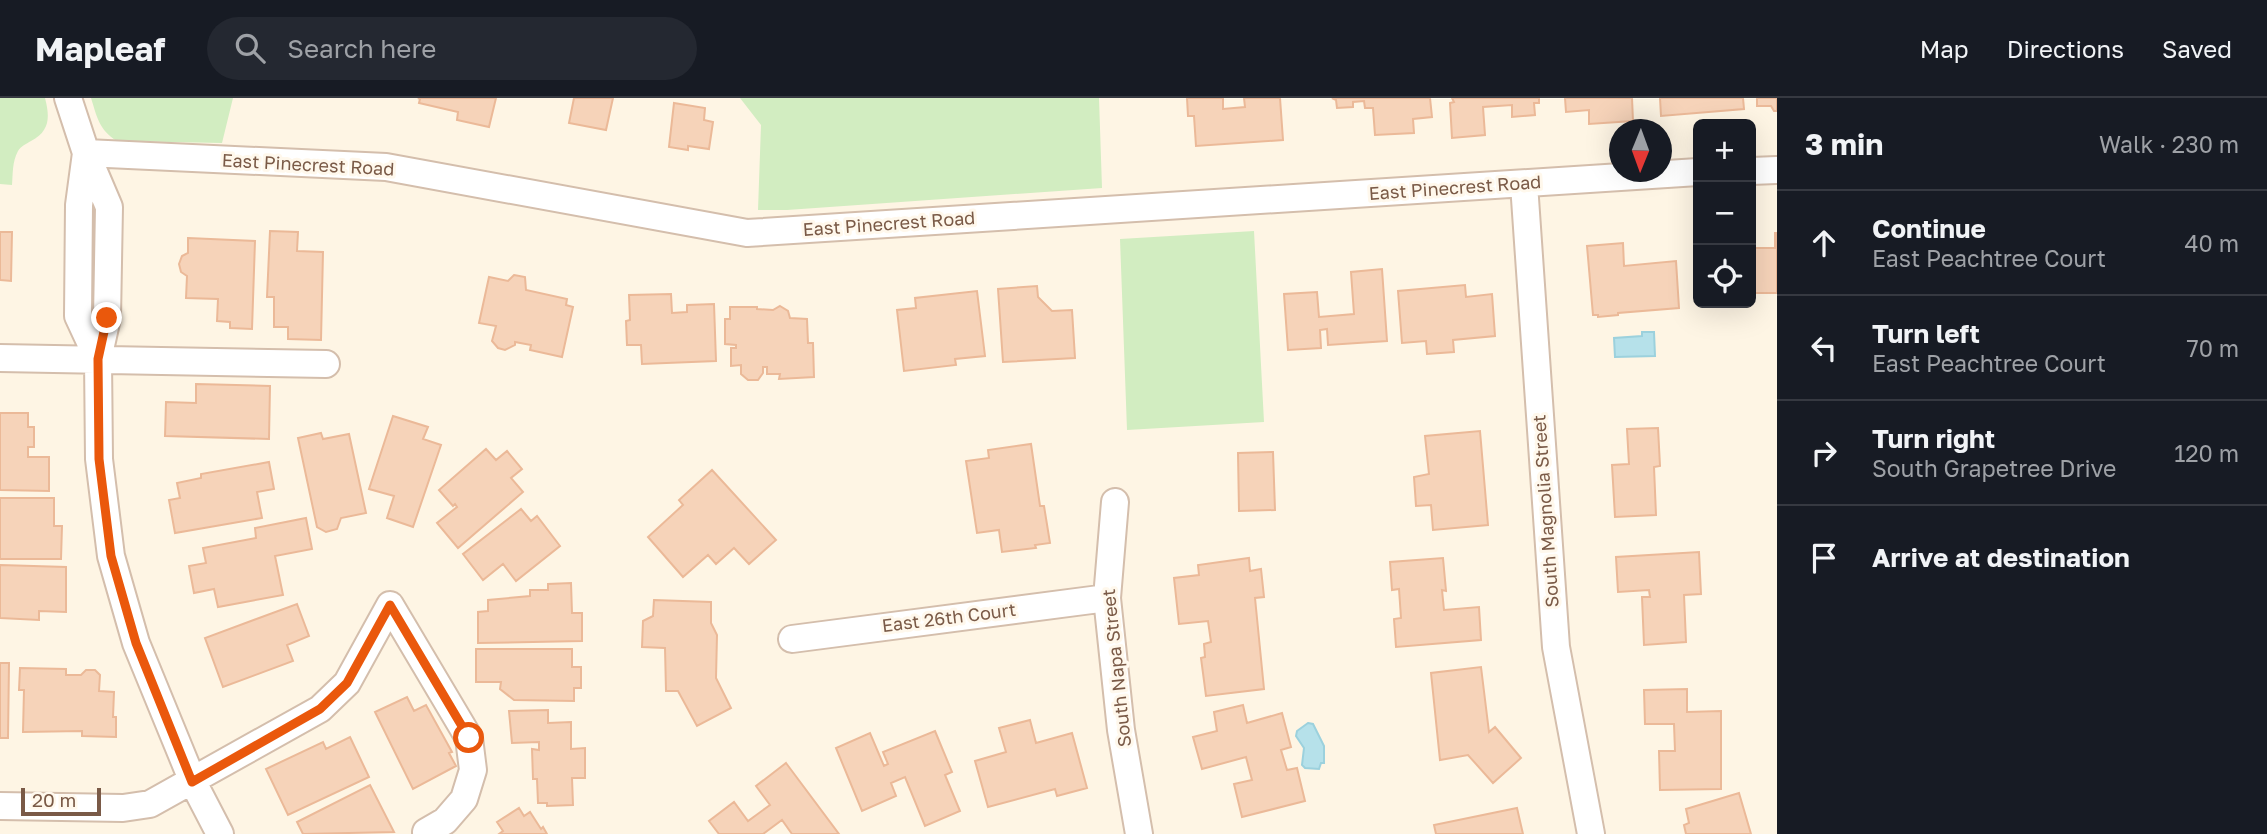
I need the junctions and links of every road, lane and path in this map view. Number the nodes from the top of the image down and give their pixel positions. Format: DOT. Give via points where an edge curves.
graph roads {
  1 [pos="68,98"];
  2 [pos="86,153"];
  3 [pos="1777,170"];
  4 [pos="1756,171"];
  5 [pos="1693,172"];
  6 [pos="1524,184"];
  7 [pos="0,358"];
  8 [pos="98,359"];
  9 [pos="326,364"];
  10 [pos="1115,502"];
  11 [pos="1107,598"];
  12 [pos="792,639"];
  13 [pos="192,782"];
  14 [pos="0,806"];
  15 [pos="426,832"];
  16 [pos="220,834"];
  17 [pos="1139,834"];
  18 [pos="1591,834"];
  1 -- 2 [label="street"];
  2 -- 6 [label="street, East Pinecrest Road" via="386,167 747,233"];
  2 -- 8 [label="street" via="109,207 107,318"];
  3 -- 4 [label="street"];
  5 -- 6 [label="street, East Pinecrest Road"];
  6 -- 18 [label="street, South Magnolia Street" via="1556,647"];
  7 -- 8 [label="street"];
  8 -- 9 [label="street"];
  8 -- 13 [label="street" via="99,459 111,556 136,643"];
  10 -- 11 [label="street, South Napa Street"];
  11 -- 12 [label="street, East 26th Court"];
  11 -- 17 [label="street, South Napa Street" via="1121,730"];
  13 -- 14 [label="street" via="150,804 122,808"];
  13 -- 15 [label="street" via="320,709 347,683 390,605 469,738 473,770 464,799 446,821"];
  13 -- 16 [label="street"];
}
